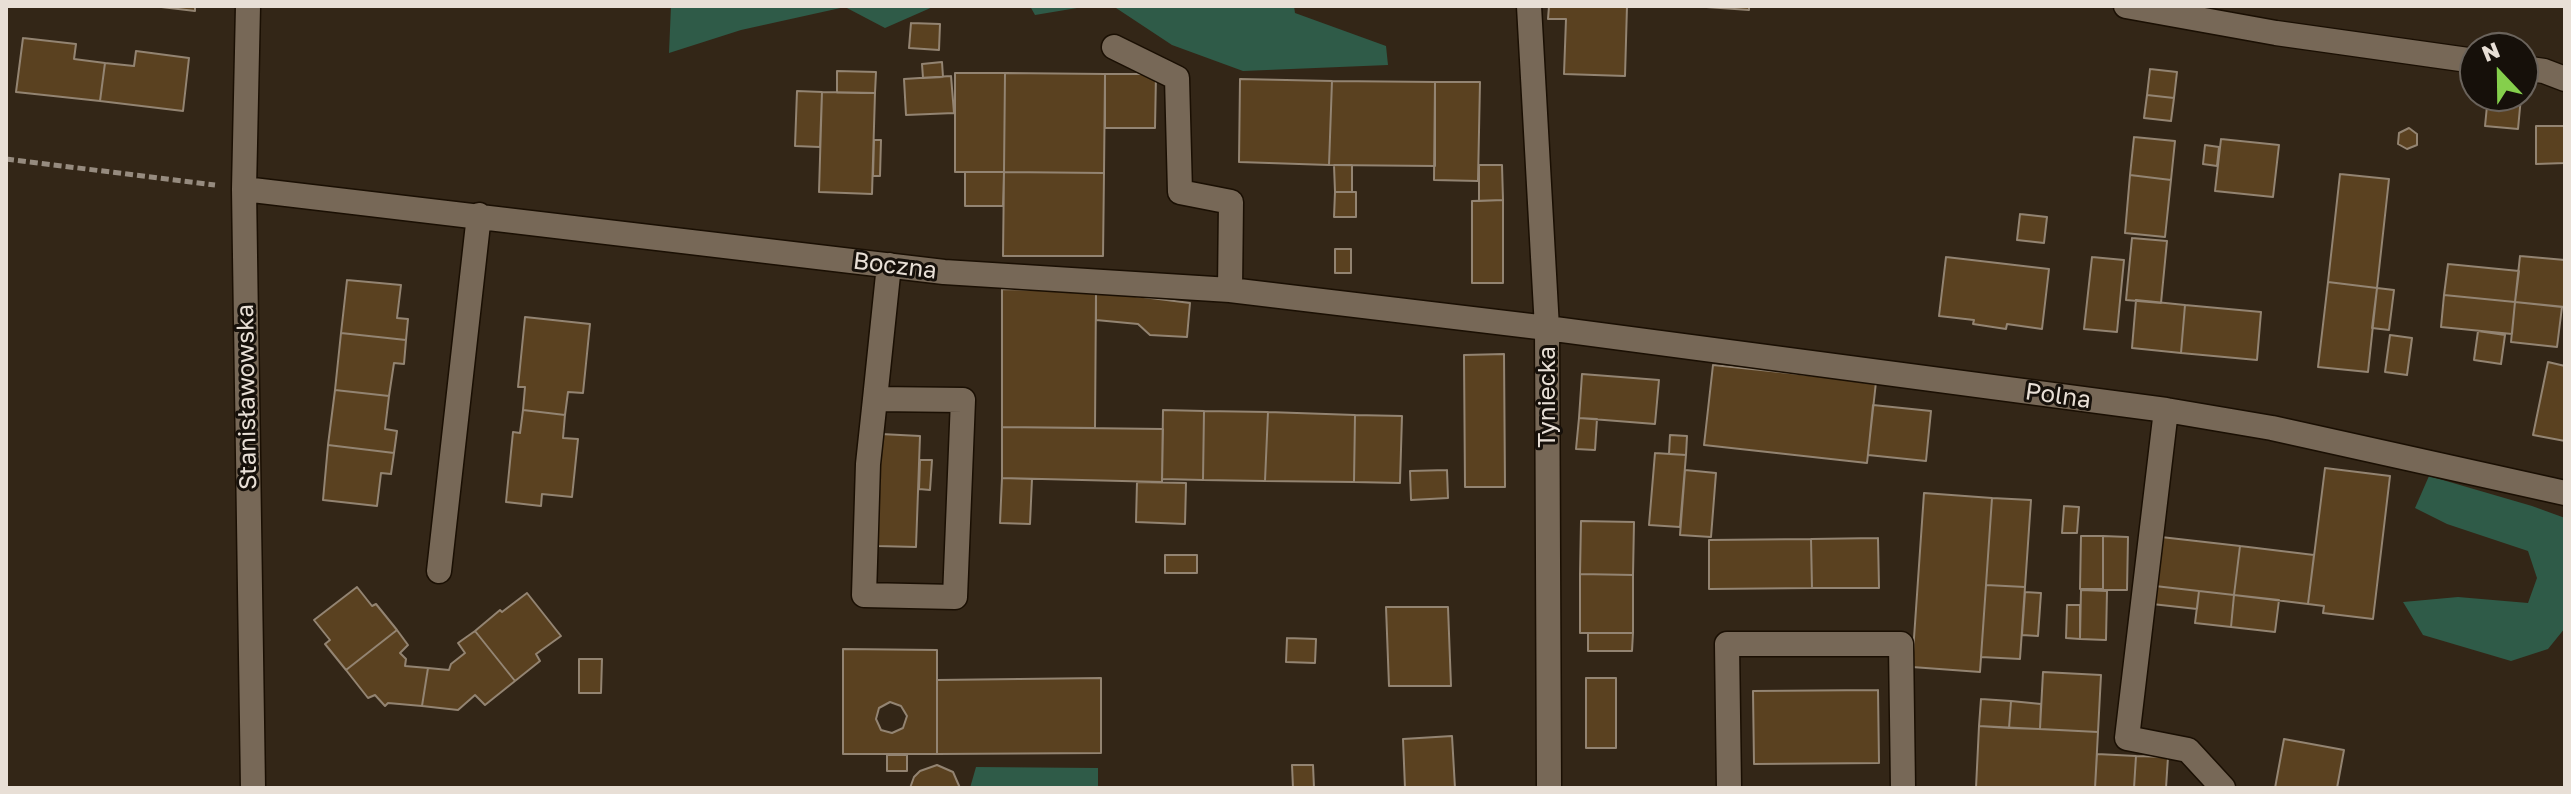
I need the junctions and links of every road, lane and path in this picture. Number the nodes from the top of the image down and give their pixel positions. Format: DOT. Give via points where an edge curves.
graph roads {
  1 [pos="248,6"];
  2 [pos="1529,6"];
  3 [pos="2126,6"];
  4 [pos="1114,47"];
  5 [pos="2459,59"];
  6 [pos="2539,70"];
  7 [pos="2565,79"];
  8 [pos="6,159"];
  9 [pos="244,189"];
  10 [pos="479,215"];
  11 [pos="889,265"];
  12 [pos="1230,290"];
  13 [pos="1547,328"];
  14 [pos="875,399"];
  15 [pos="2166,410"];
  16 [pos="2565,493"];
  17 [pos="439,571"];
  18 [pos="253,788"];
  19 [pos="1549,788"];
  20 [pos="1729,788"];
  21 [pos="1903,788"];
  22 [pos="2223,788"];
  1 -- 9 [label="street, Stanisławowska"];
  2 -- 13 [label="street, Tyniecka"];
  3 -- 5 [label="street"];
  4 -- 12 [label="street" via="1177,78 1180,192 1231,202"];
  6 -- 7 [label="street"];
  8 -- 9 [label="path"];
  9 -- 10 [label="street, Boczna"];
  9 -- 18 [label="street, Stanisławowska"];
  10 -- 11 [label="street, Boczna"];
  10 -- 17 [label="street"];
  11 -- 12 [label="street, Boczna"];
  11 -- 14 [label="street"];
  12 -- 13 [label="street, Boczna"];
  13 -- 15 [label="street, Polna"];
  13 -- 19 [label="street, Tyniecka"];
  14 -- 14 [label="street" via="864,595 955,597 963,400"];
  15 -- 16 [label="street, Polna"];
  15 -- 22 [label="street" via="2127,738 2188,750"];
  20 -- 21 [label="street" via="1727,644 1901,644"];
}
